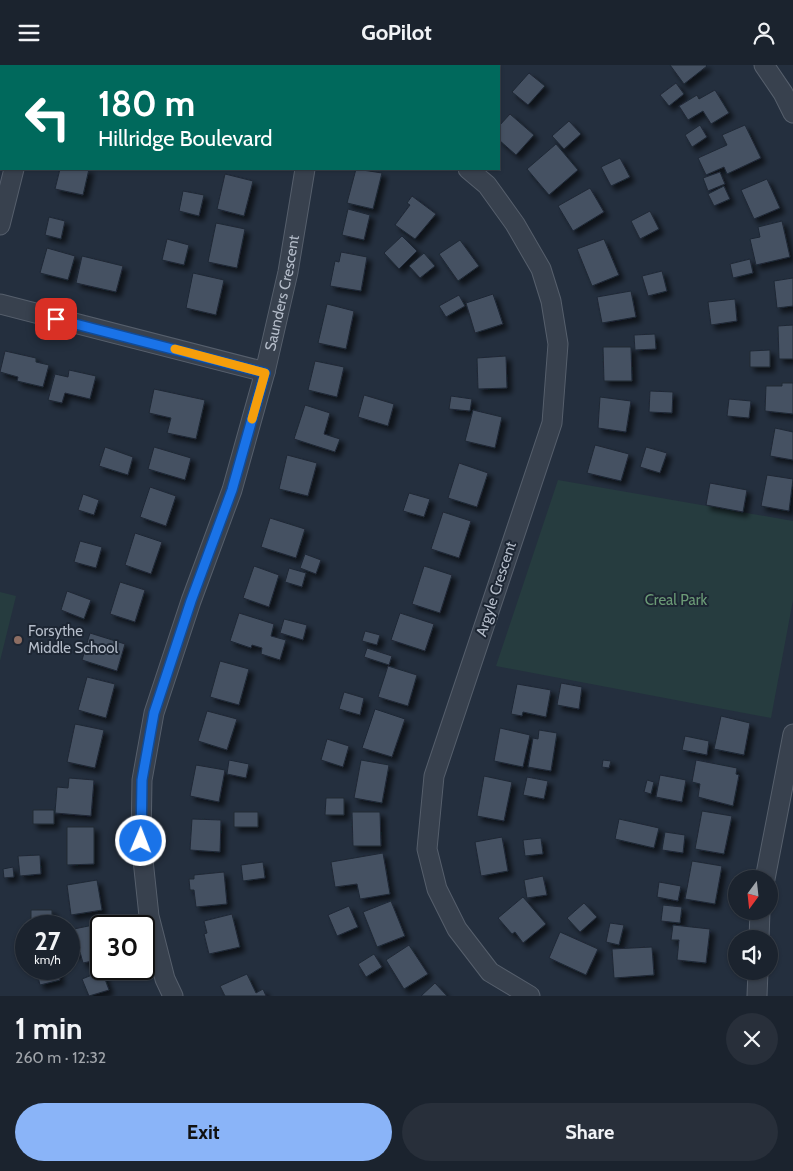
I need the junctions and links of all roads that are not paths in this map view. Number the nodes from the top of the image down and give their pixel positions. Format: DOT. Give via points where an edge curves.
graph roads {
  1 [pos="764,65"];
  2 [pos="793,113"];
  3 [pos="14,170"];
  4 [pos="305,170"];
  5 [pos="469,170"];
  6 [pos="0,225"];
  7 [pos="0,305"];
  8 [pos="265,373"];
  9 [pos="793,734"];
  10 [pos="767,870"];
  11 [pos="758,980"];
  12 [pos="173,996"];
  13 [pos="530,996"];
  14 [pos="757,996"];
  1 -- 2 [label="street"];
  3 -- 6 [label="street"];
  4 -- 8 [label="street, Saunders Crescent" via="288,272"];
  5 -- 13 [label="street, Argyle Crescent" via="487,185 541,269 551,301 558,353 552,423 434,776 427,849 437,889 457,929 490,972"];
  7 -- 8 [label="street"];
  8 -- 12 [label="street, Saunders Crescent" via="232,490 154,713 142,780 141,841 149,916"];
  9 -- 10 [label="street"];
  11 -- 14 [label="street"];
}
